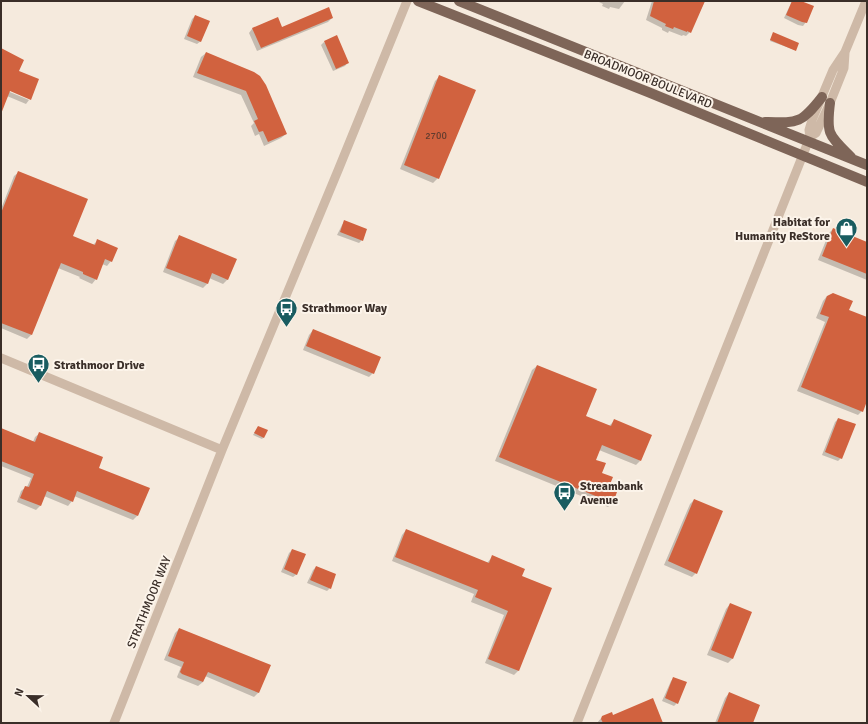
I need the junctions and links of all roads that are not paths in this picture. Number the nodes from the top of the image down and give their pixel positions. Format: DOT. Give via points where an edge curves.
graph roads {
  1 [pos="407,1"];
  2 [pos="418,1"];
  3 [pos="460,1"];
  4 [pos="866,1"];
  5 [pos="826,100"];
  6 [pos="758,122"];
  7 [pos="809,139"];
  8 [pos="803,156"];
  9 [pos="856,161"];
  10 [pos="867,165"];
  11 [pos="867,182"];
  12 [pos="1,358"];
  13 [pos="222,450"];
  14 [pos="114,723"];
  15 [pos="577,723"];
  1 -- 13 [label="street, STRATHMOOR WAY"];
  2 -- 8 [label="main road, BROADMOOR BOULEVARD"];
  3 -- 6 [label="main road, BROADMOOR BOULEVARD"];
  4 -- 5 [label="street" via="845,52 833,70"];
  5 -- 6 [label="main road" via="800,120"];
  5 -- 7 [label="street" via="812,120"];
  5 -- 9 [label="main road" via="829,133"];
  6 -- 7 [label="main road, BROADMOOR BOULEVARD"];
  7 -- 8 [label="street"];
  7 -- 9 [label="main road, BROADMOOR BOULEVARD"];
  8 -- 11 [label="main road, BROADMOOR BOULEVARD"];
  8 -- 15 [label="street"];
  9 -- 10 [label="main road, BROADMOOR BOULEVARD"];
  12 -- 13 [label="street"];
  13 -- 14 [label="street, STRATHMOOR WAY"];
}
